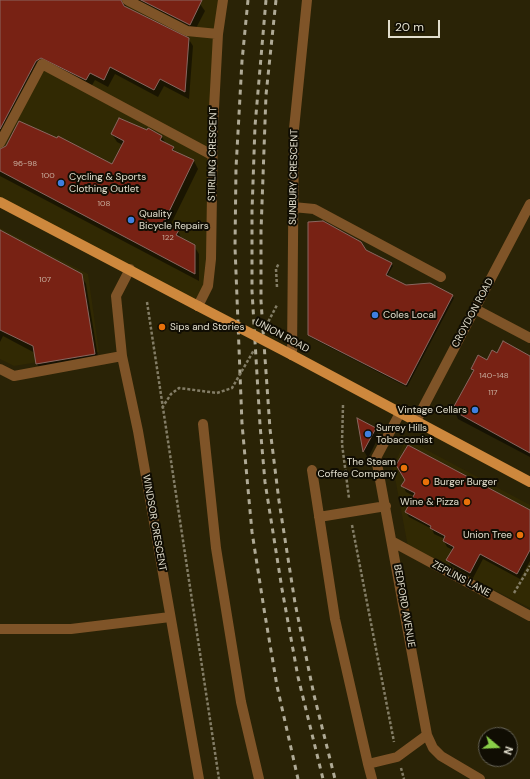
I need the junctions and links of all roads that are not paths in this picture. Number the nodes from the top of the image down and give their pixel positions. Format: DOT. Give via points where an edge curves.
graph roads {
  1 [pos="127,0"];
  2 [pos="223,0"];
  3 [pos="308,0"];
  4 [pos="218,34"];
  5 [pos="0,143"];
  6 [pos="212,155"];
  7 [pos="0,202"];
  8 [pos="530,204"];
  9 [pos="294,207"];
  10 [pos="130,269"];
  11 [pos="441,277"];
  12 [pos="198,306"];
  13 [pos="475,309"];
  14 [pos="530,338"];
  15 [pos="292,355"];
  16 [pos="122,356"];
  17 [pos="0,369"];
  18 [pos="400,413"];
  19 [pos="416,421"];
  20 [pos="203,424"];
  21 [pos="312,470"];
  22 [pos="530,482"];
  23 [pos="386,506"];
  24 [pos="319,517"];
  25 [pos="393,542"];
  26 [pos="530,616"];
  27 [pos="170,617"];
  28 [pos="0,629"];
  29 [pos="427,735"];
  30 [pos="368,764"];
  31 [pos="199,779"];
  32 [pos="259,779"];
  33 [pos="372,779"];
  34 [pos="480,779"];
  1 -- 4 [label="street" via="187,31"];
  2 -- 4 [label="street, STIRLING CRESCENT"];
  3 -- 9 [label="street, SUNBURY CRESCENT" via="294,129"];
  4 -- 6 [label="street, STIRLING CRESCENT"];
  5 -- 6 [label="street" via="42,64"];
  6 -- 12 [label="street, STIRLING CRESCENT" via="211,259 208,286"];
  7 -- 10 [label="main road, UNION ROAD"];
  8 -- 13 [label="street, CROYDON ROAD"];
  9 -- 11 [label="street" via="314,209"];
  9 -- 15 [label="street, SUNBURY CRESCENT"];
  10 -- 12 [label="main road, UNION ROAD"];
  10 -- 16 [label="street, WINDSOR CRESCENT" via="116,296"];
  12 -- 15 [label="main road, UNION ROAD, bridge"];
  13 -- 14 [label="street"];
  13 -- 19 [label="street, CROYDON ROAD"];
  15 -- 18 [label="main road, UNION ROAD"];
  16 -- 17 [label="street" via="14,376"];
  16 -- 27 [label="street, WINDSOR CRESCENT" via="138,431"];
  18 -- 19 [label="main road, UNION ROAD"];
  18 -- 23 [label="street, BEDFORD AVENUE" via="376,458"];
  19 -- 22 [label="main road, UNION ROAD"];
  20 -- 32 [label="street" via="217,556 241,702"];
  21 -- 24 [label="street"];
  23 -- 24 [label="street"];
  23 -- 25 [label="street, BEDFORD AVENUE"];
  24 -- 30 [label="street" via="335,619"];
  25 -- 26 [label="street, ZEPLINS LANE"];
  25 -- 29 [label="street, BEDFORD AVENUE"];
  27 -- 28 [label="street" via="71,629"];
  27 -- 31 [label="street, WINDSOR CRESCENT"];
  29 -- 30 [label="street" via="397,757"];
  29 -- 34 [label="street, BEDFORD AVENUE" via="441,756"];
  30 -- 33 [label="street"];
}
